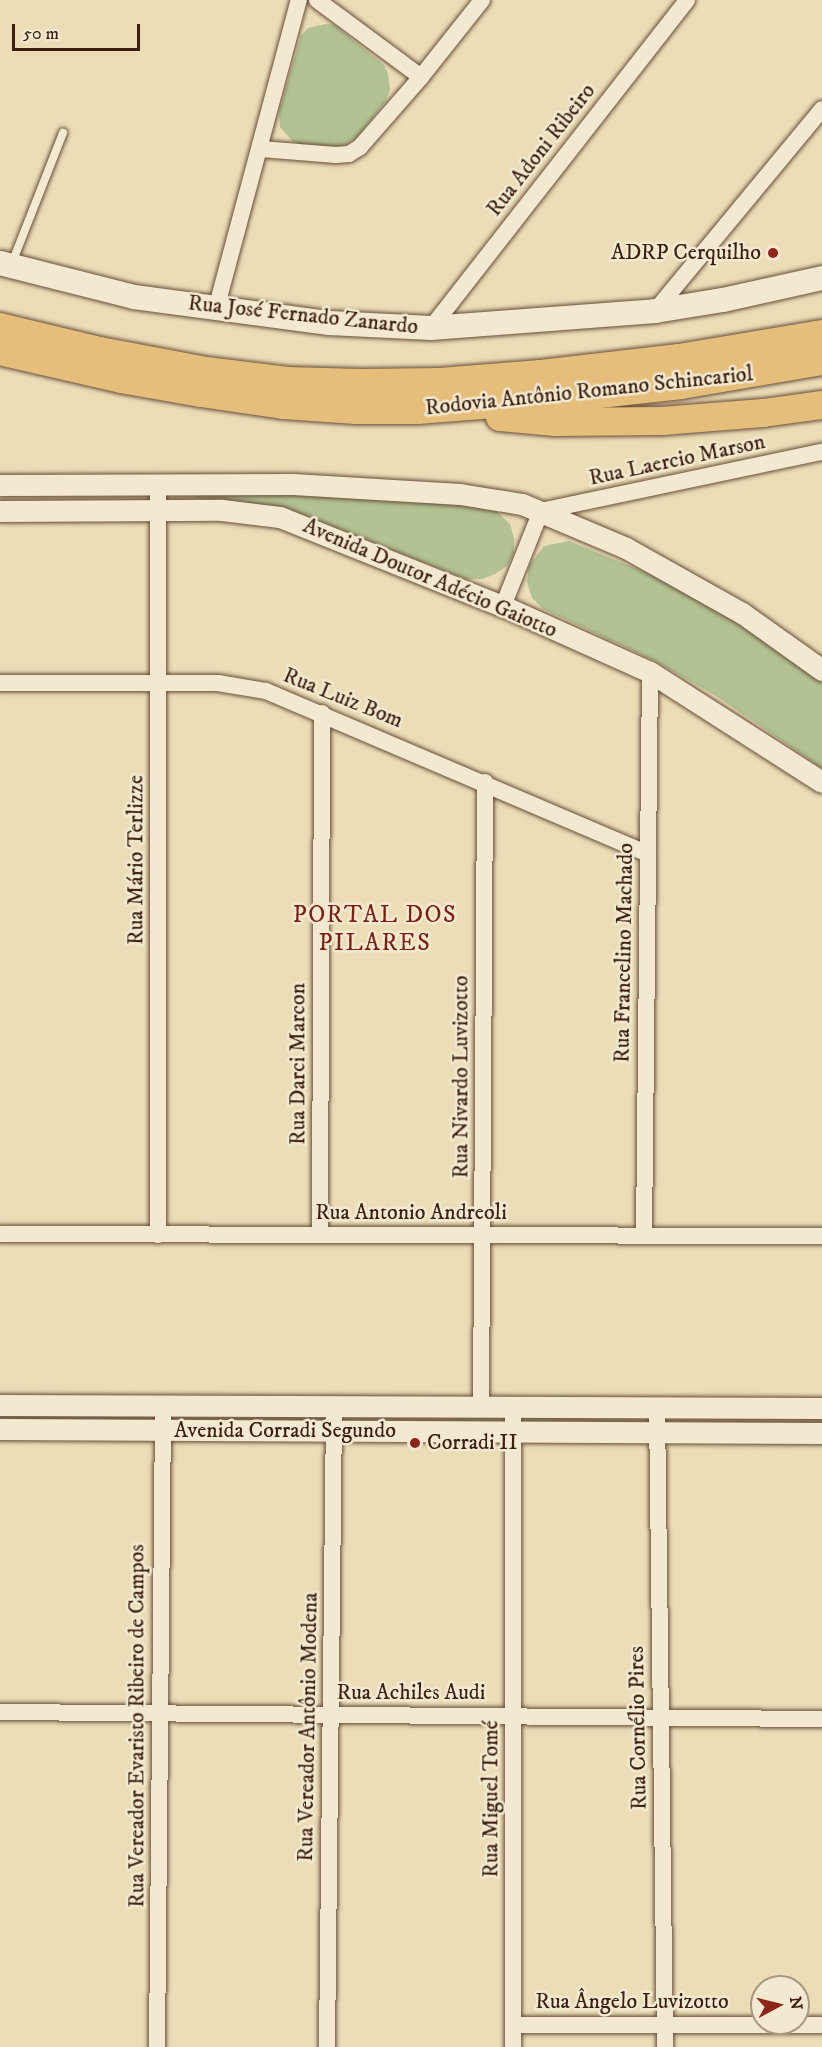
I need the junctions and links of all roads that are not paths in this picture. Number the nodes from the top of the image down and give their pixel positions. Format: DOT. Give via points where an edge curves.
graph roads {
  1 [pos="298,0"];
  2 [pos="317,0"];
  3 [pos="482,0"];
  4 [pos="687,0"];
  5 [pos="421,77"];
  6 [pos="821,111"];
  7 [pos="63,133"];
  8 [pos="261,149"];
  9 [pos="6,265"];
  10 [pos="822,278"];
  11 [pos="216,309"];
  12 [pos="655,311"];
  13 [pos="0,327"];
  14 [pos="431,328"];
  15 [pos="822,334"];
  16 [pos="0,351"];
  17 [pos="822,361"];
  18 [pos="822,405"];
  19 [pos="417,410"];
  20 [pos="822,452"];
  21 [pos="0,485"];
  22 [pos="158,485"];
  23 [pos="159,510"];
  24 [pos="0,511"];
  25 [pos="541,511"];
  26 [pos="503,606"];
  27 [pos="822,670"];
  28 [pos="650,672"];
  29 [pos="0,684"];
  30 [pos="158,684"];
  31 [pos="322,713"];
  32 [pos="485,782"];
  33 [pos="822,782"];
  34 [pos="648,854"];
  35 [pos="0,1234"];
  36 [pos="158,1235"];
  37 [pos="320,1235"];
  38 [pos="483,1235"];
  39 [pos="644,1236"];
  40 [pos="822,1236"];
  41 [pos="0,1405"];
  42 [pos="163,1406"];
  43 [pos="334,1407"];
  44 [pos="482,1407"];
  45 [pos="513,1407"];
  46 [pos="657,1407"];
  47 [pos="822,1408"];
  48 [pos="0,1429"];
  49 [pos="163,1430"];
  50 [pos="334,1432"];
  51 [pos="513,1432"];
  52 [pos="657,1432"];
  53 [pos="822,1433"];
  54 [pos="0,1712"];
  55 [pos="160,1714"];
  56 [pos="330,1715"];
  57 [pos="513,1716"];
  58 [pos="661,1718"];
  59 [pos="822,1719"];
  60 [pos="513,2025"];
  61 [pos="665,2025"];
  62 [pos="822,2025"];
  63 [pos="157,2047"];
  64 [pos="327,2047"];
  65 [pos="513,2047"];
  66 [pos="665,2047"];
  1 -- 8 [label="street"];
  2 -- 5 [label="street"];
  3 -- 5 [label="street"];
  4 -- 14 [label="street, Rua Adoni Ribeiro"];
  5 -- 8 [label="street" via="360,147 349,154"];
  6 -- 12 [label="street"];
  7 -- 9 [label="lane"];
  8 -- 11 [label="street"];
  9 -- 11 [label="main road, Rua José Fernado Zanardo" via="134,297"];
  10 -- 12 [label="main road, Rua José Fernado Zanardo"];
  11 -- 14 [label="main road, Rua José Fernado Zanardo" via="328,323"];
  12 -- 14 [label="main road, Rua José Fernado Zanardo"];
  13 -- 15 [label="highway, Rodovia Antônio Romano Schincariol" via="206,371 287,381 362,383 440,382 552,372 679,358"];
  16 -- 19 [label="highway, Rodovia Antônio Romano Schincariol" via="121,379 272,403"];
  17 -- 19 [label="highway, Rodovia Antônio Romano Schincariol" via="681,385"];
  18 -- 19 [label="highway" via="662,421 556,422"];
  20 -- 25 [label="street, Rua Laercio Marson"];
  21 -- 22 [label="street, Avenida Doutor Adécio Gaiotto"];
  22 -- 23 [label="street, Rua Mário Terlizze"];
  22 -- 25 [label="street, Avenida Doutor Adécio Gaiotto" via="293,484 460,494"];
  23 -- 24 [label="street, Avenida Doutor Adécio Gaiotto"];
  23 -- 26 [label="street, Avenida Doutor Adécio Gaiotto" via="222,510 280,516"];
  23 -- 30 [label="street, Rua Mário Terlizze"];
  25 -- 26 [label="street"];
  25 -- 27 [label="street, Avenida Doutor Adécio Gaiotto" via="626,548 732,607"];
  26 -- 28 [label="street, Avenida Doutor Adécio Gaiotto"];
  28 -- 33 [label="street, Avenida Doutor Adécio Gaiotto"];
  28 -- 34 [label="street, Rua Francelino Machado"];
  29 -- 30 [label="street, Rua Luiz Bom"];
  30 -- 31 [label="street, Rua Luiz Bom" via="246,686"];
  30 -- 36 [label="street, Rua Mário Terlizze"];
  31 -- 32 [label="street, Rua Luiz Bom"];
  31 -- 37 [label="street, Rua Darci Marcon"];
  32 -- 34 [label="street, Rua Luiz Bom"];
  32 -- 38 [label="street, Rua Nivardo Luvizotto"];
  34 -- 39 [label="street, Rua Francelino Machado"];
  35 -- 36 [label="street, Rua Antonio Andreoli"];
  36 -- 37 [label="street, Rua Antonio Andreoli"];
  37 -- 38 [label="street, Rua Antonio Andreoli"];
  38 -- 39 [label="street, Rua Antonio Andreoli"];
  38 -- 44 [label="street, Rua Nivardo Luvizotto"];
  39 -- 40 [label="street, Rua Antonio Andreoli"];
  41 -- 42 [label="street, Avenida Corradi Segundo"];
  42 -- 43 [label="street, Avenida Corradi Segundo"];
  42 -- 49 [label="street, Rua Vereador Evaristo Ribeiro de Campos"];
  43 -- 44 [label="street, Avenida Corradi Segundo"];
  43 -- 50 [label="street, Rua Vereador Antônio Modena"];
  44 -- 45 [label="street, Avenida Corradi Segundo"];
  45 -- 46 [label="street, Avenida Corradi Segundo"];
  45 -- 51 [label="street, Rua Miguel Tomé"];
  46 -- 47 [label="street, Avenida Corradi Segundo"];
  46 -- 52 [label="street, Rua Cornélio Pires"];
  48 -- 49 [label="street, Avenida Corradi Segundo"];
  49 -- 50 [label="street, Avenida Corradi Segundo"];
  49 -- 55 [label="street, Rua Vereador Evaristo Ribeiro de Campos"];
  50 -- 51 [label="street, Avenida Corradi Segundo"];
  50 -- 56 [label="street, Rua Vereador Antônio Modena"];
  51 -- 52 [label="street, Avenida Corradi Segundo"];
  51 -- 57 [label="street, Rua Miguel Tomé"];
  52 -- 53 [label="street, Avenida Corradi Segundo"];
  52 -- 58 [label="street, Rua Cornélio Pires"];
  54 -- 55 [label="street, Rua Achiles Audi"];
  55 -- 56 [label="street, Rua Achiles Audi"];
  55 -- 63 [label="street, Rua Vereador Evaristo Ribeiro de Campos"];
  56 -- 57 [label="street, Rua Achiles Audi"];
  56 -- 64 [label="street, Rua Vereador Antônio Modena"];
  57 -- 58 [label="street, Rua Achiles Audi"];
  57 -- 60 [label="street, Rua Miguel Tomé"];
  58 -- 59 [label="street, Rua Achiles Audi"];
  58 -- 61 [label="street, Rua Cornélio Pires"];
  60 -- 61 [label="street, Rua Ângelo Luvizotto"];
  60 -- 65 [label="street, Rua Miguel Tomé"];
  61 -- 62 [label="street, Rua Ângelo Luvizotto"];
  61 -- 66 [label="street, Rua Cornélio Pires"];
}
